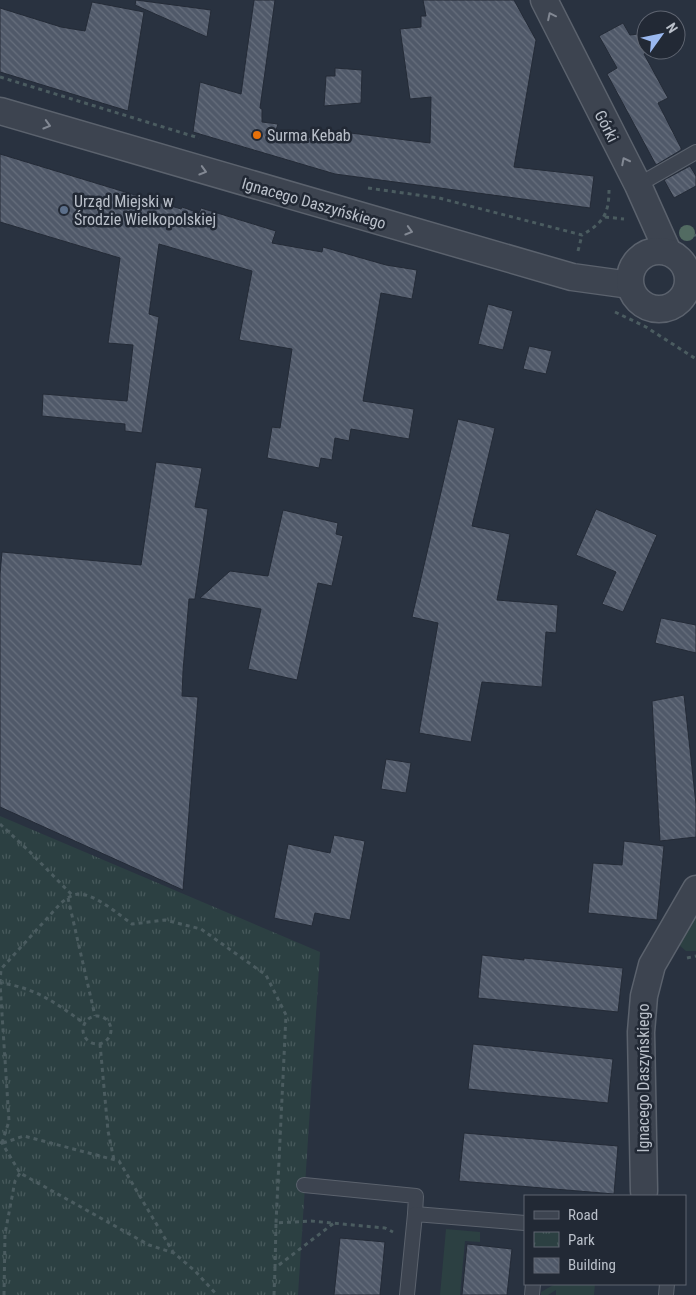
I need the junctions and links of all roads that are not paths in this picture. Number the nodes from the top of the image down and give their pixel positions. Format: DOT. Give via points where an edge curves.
graph roads {
  1 [pos="544,0"];
  2 [pos="0,111"];
  3 [pos="696,152"];
  4 [pos="638,185"];
  5 [pos="668,252"];
  6 [pos="630,285"];
  7 [pos="689,300"];
  8 [pos="696,889"];
  9 [pos="304,1185"];
  10 [pos="644,1191"];
  11 [pos="415,1214"];
  12 [pos="524,1223"];
  13 [pos="407,1295"];
  4 -- 1 [label="street, Górki, one-way"];
  2 -- 6 [label="street, Ignacego Daszyńskiego, one-way" via="472,250 572,277"];
  3 -- 4 [label="lane"];
  4 -- 5 [label="street, Górki"];
  5 -- 6 [label="street" via="654,252 640,258 630,275"];
  5 -- 7 [label="street" via="683,263 687,272"];
  6 -- 7 [label="street" via="639,302 657,310"];
  8 -- 10 [label="street, Ignacego Daszyńskiego" via="652,965 644,996 640,1032"];
  9 -- 11 [label="lane" via="416,1196"];
  11 -- 12 [label="lane"];
  11 -- 13 [label="lane"];
}
